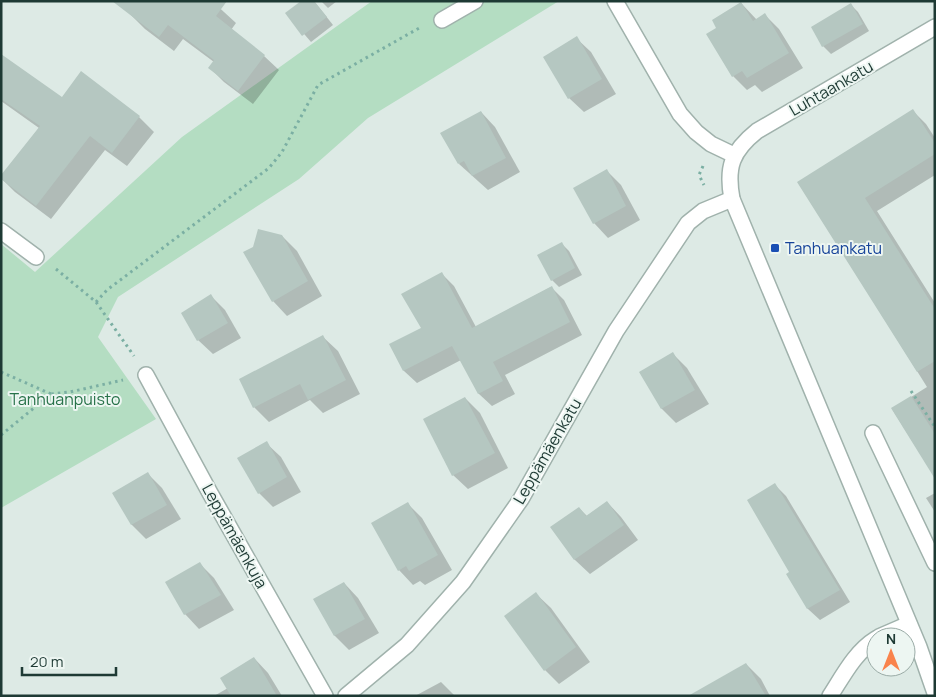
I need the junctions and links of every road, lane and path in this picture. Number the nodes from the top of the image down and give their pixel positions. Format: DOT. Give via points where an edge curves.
graph roads {
  1 [pos="475,1"];
  2 [pos="615,1"];
  3 [pos="442,20"];
  4 [pos="935,27"];
  5 [pos="734,155"];
  6 [pos="732,199"];
  7 [pos="1,231"];
  8 [pos="36,257"];
  9 [pos="96,302"];
  10 [pos="1,372"];
  11 [pos="146,374"];
  12 [pos="911,391"];
  13 [pos="51,394"];
  14 [pos="935,427"];
  15 [pos="873,433"];
  16 [pos="1,435"];
  17 [pos="935,564"];
  18 [pos="909,624"];
  19 [pos="902,627"];
  20 [pos="866,646"];
  21 [pos="935,693"];
  22 [pos="325,696"];
  23 [pos="346,696"];
  24 [pos="830,696"];
  1 -- 3 [label="street"];
  2 -- 5 [label="street" via="680,114 711,144"];
  3 -- 9 [label="path" via="419,27 318,85 282,152 269,168 107,290"];
  4 -- 5 [label="street, Luhtaankatu" via="757,131"];
  5 -- 6 [label="street" via="729,175"];
  6 -- 18 [label="street"];
  6 -- 23 [label="street, Leppämäenkatu" via="702,211 688,222 616,331 521,499 464,582 407,645"];
  7 -- 8 [label="street"];
  8 -- 9 [label="path" via="62,272"];
  9 -- 11 [label="path"];
  10 -- 13 [label="path"];
  11 -- 13 [label="path"];
  11 -- 22 [label="street, Leppämäenkuja"];
  12 -- 14 [label="path"];
  13 -- 16 [label="path"];
  15 -- 17 [label="street"];
  18 -- 19 [label="street"];
  18 -- 21 [label="street"];
  20 -- 24 [label="street"];
}
